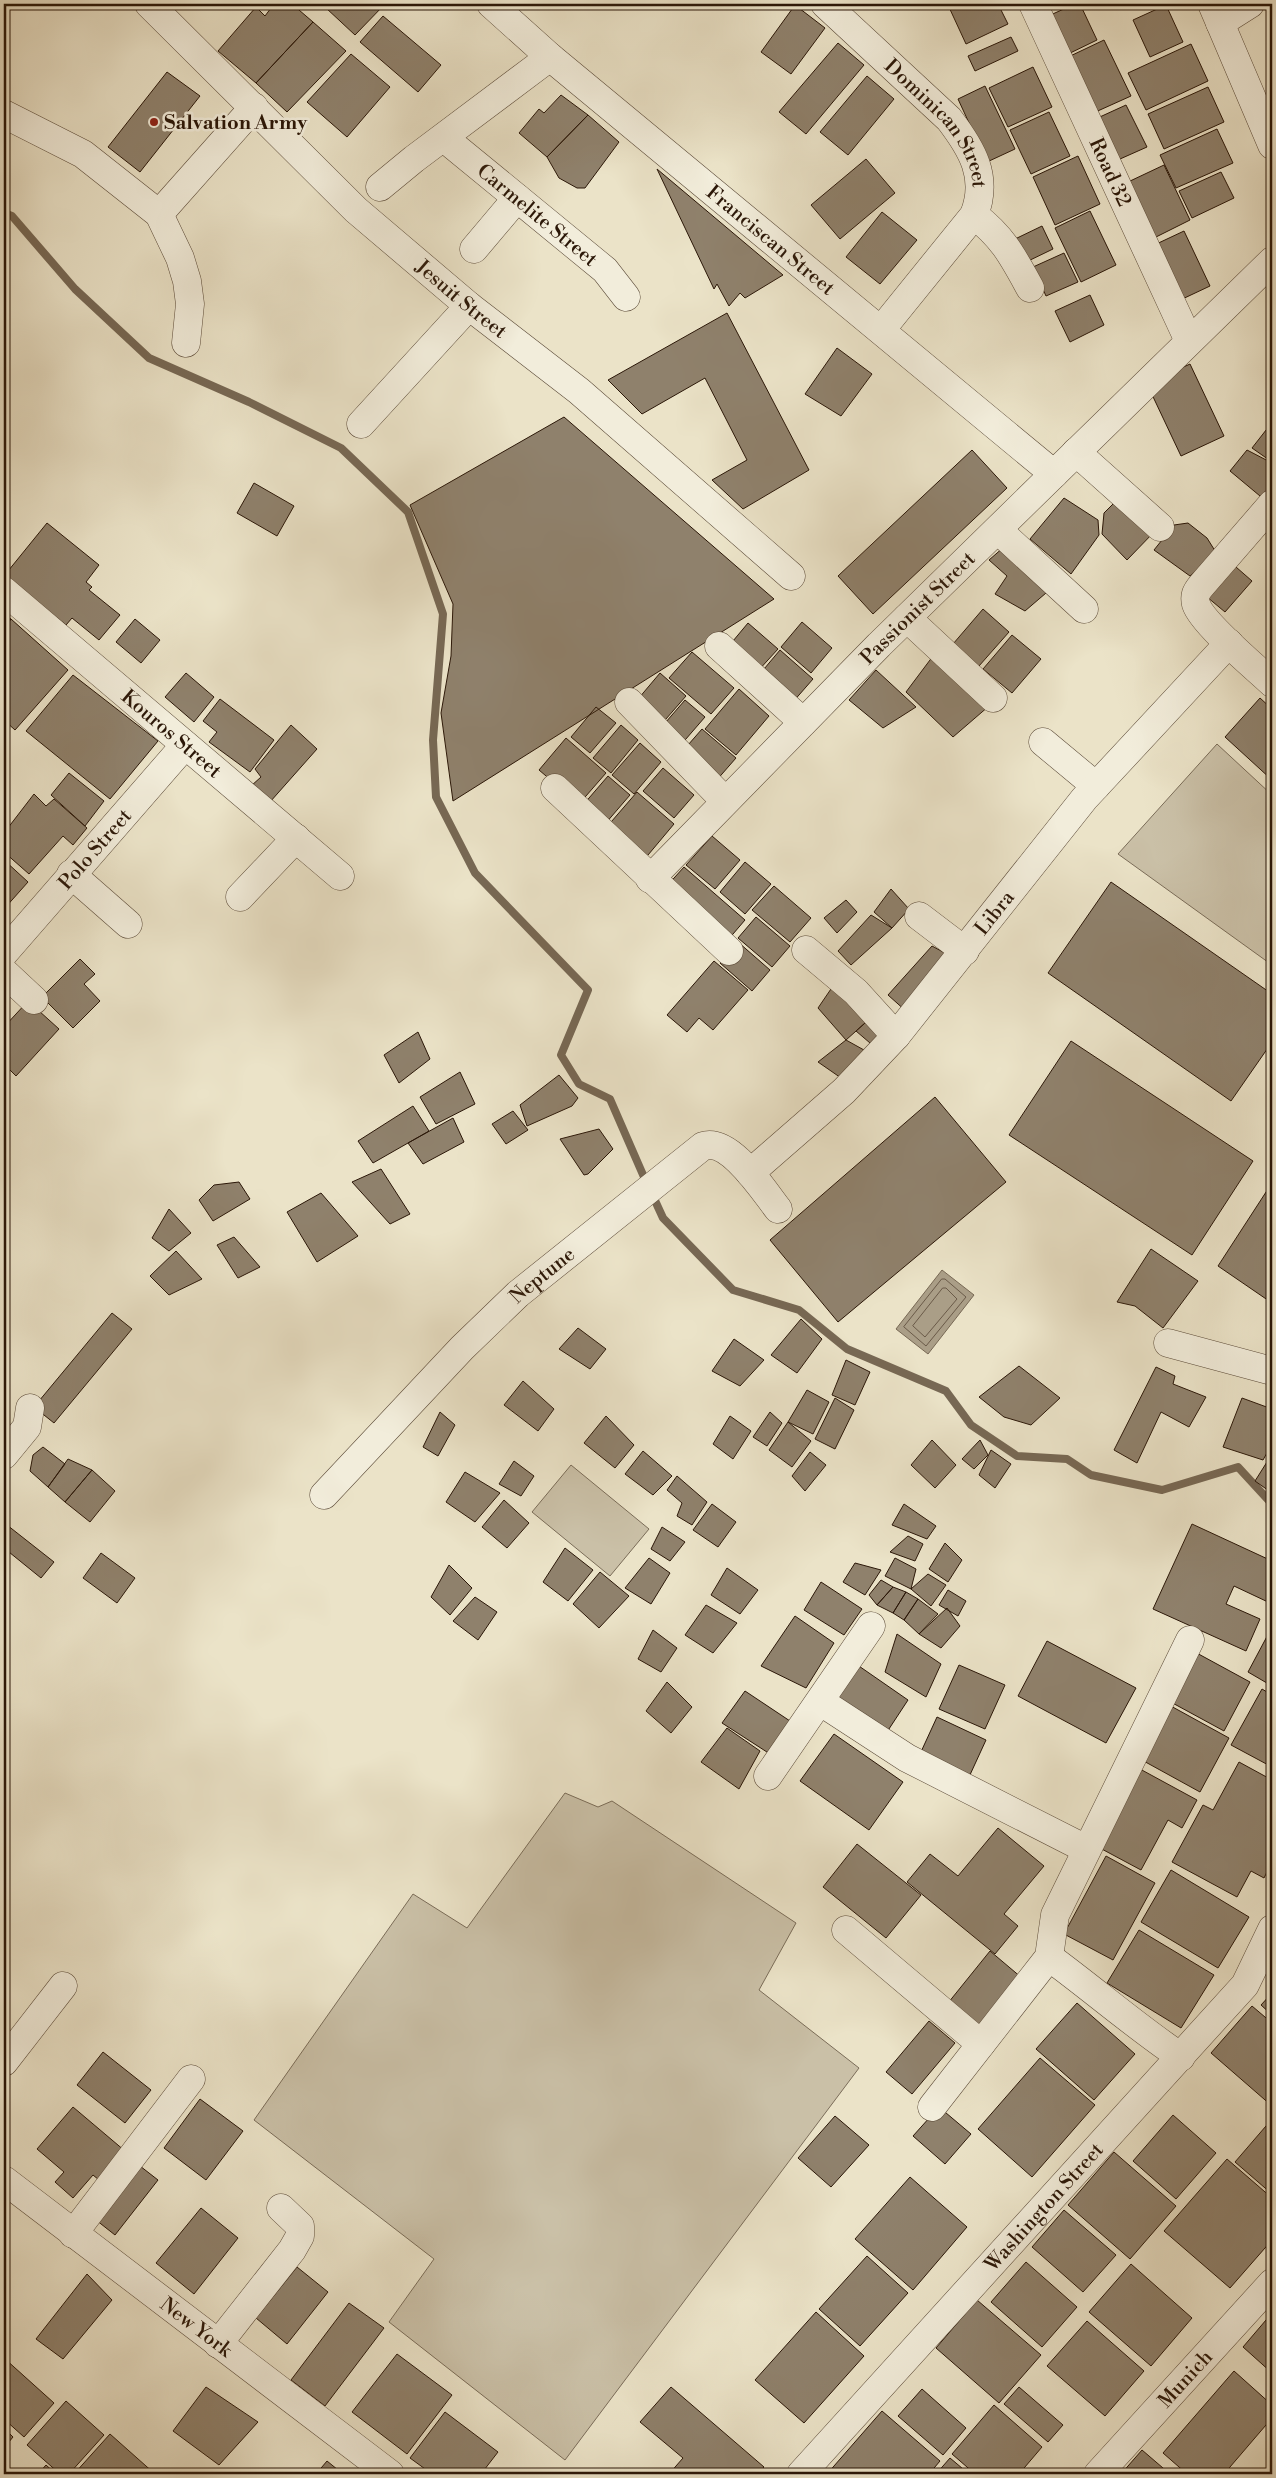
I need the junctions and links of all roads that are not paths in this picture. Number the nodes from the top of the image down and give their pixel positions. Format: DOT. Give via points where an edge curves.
graph roads {
  1 [pos="149,4"];
  2 [pos="491,4"];
  3 [pos="825,4"];
  4 [pos="1033,4"];
  5 [pos="1250,4"];
  6 [pos="1216,13"];
  7 [pos="550,57"];
  8 [pos="254,107"];
  9 [pos="4,114"];
  10 [pos="444,138"];
  11 [pos="1272,145"];
  12 [pos="380,187"];
  13 [pos="517,198"];
  14 [pos="159,214"];
  15 [pos="974,215"];
  16 [pos="474,249"];
  17 [pos="1272,261"];
  18 [pos="1030,288"];
  19 [pos="626,297"];
  20 [pos="469,306"];
  21 [pos="881,330"];
  22 [pos="1189,341"];
  23 [pos="186,343"];
  24 [pos="361,424"];
  25 [pos="1076,452"];
  26 [pos="1054,474"];
  27 [pos="1268,517"];
  28 [pos="1160,527"];
  29 [pos="999,531"];
  30 [pos="791,576"];
  31 [pos="4,591"];
  32 [pos="1084,609"];
  33 [pos="907,618"];
  34 [pos="1229,643"];
  35 [pos="719,646"];
  36 [pos="1272,683"];
  37 [pos="993,698"];
  38 [pos="629,702"];
  39 [pos="803,722"];
  40 [pos="1043,742"];
  41 [pos="185,745"];
  42 [pos="1096,786"];
  43 [pos="554,788"];
  44 [pos="725,801"];
  45 [pos="296,838"];
  46 [pos="71,874"];
  47 [pos="340,876"];
  48 [pos="650,879"];
  49 [pos="240,897"];
  50 [pos="919,916"];
  51 [pos="128,924"];
  52 [pos="729,950"];
  53 [pos="806,950"];
  54 [pos="966,951"];
  55 [pos="4,953"];
  56 [pos="4,972"];
  57 [pos="34,1000"];
  58 [pos="896,1036"];
  59 [pos="750,1173"];
  60 [pos="778,1209"];
  61 [pos="1168,1343"];
  62 [pos="1272,1371"];
  63 [pos="30,1408"];
  64 [pos="4,1455"];
  65 [pos="324,1495"];
  66 [pos="871,1626"];
  67 [pos="1190,1640"];
  68 [pos="820,1702"];
  69 [pos="768,1776"];
  70 [pos="1086,1850"];
  71 [pos="1272,1929"];
  72 [pos="846,1930"];
  73 [pos="1049,1957"];
  74 [pos="63,1986"];
  75 [pos="981,2044"];
  76 [pos="1181,2057"];
  77 [pos="4,2062"];
  78 [pos="191,2079"];
  79 [pos="932,2107"];
  80 [pos="4,2180"];
  81 [pos="281,2208"];
  82 [pos="73,2234"];
  83 [pos="1272,2283"];
  84 [pos="218,2344"];
  85 [pos="390,2474"];
  86 [pos="801,2474"];
  87 [pos="1098,2474"];
  1 -- 8 [label="street, Jesuit Street"];
  2 -- 7 [label="street, Franciscan Street"];
  3 -- 15 [label="street, Dominican Street" via="949,119 965,139 980,178 980,201"];
  4 -- 22 [label="street, Road 32"];
  5 -- 6 [label="street"];
  6 -- 11 [label="street"];
  7 -- 10 [label="street"];
  7 -- 21 [label="street, Franciscan Street"];
  8 -- 14 [label="street"];
  8 -- 20 [label="street, Jesuit Street" via="356,210"];
  9 -- 14 [label="street" via="83,154"];
  10 -- 12 [label="street"];
  10 -- 13 [label="street, Carmelite Street"];
  13 -- 16 [label="street"];
  13 -- 19 [label="street, Carmelite Street" via="605,270"];
  14 -- 23 [label="street" via="187,281 190,304"];
  15 -- 18 [label="street" via="994,230"];
  15 -- 21 [label="street, Dominican Street"];
  17 -- 22 [label="street, Passionist Street"];
  20 -- 24 [label="street"];
  20 -- 30 [label="street, Jesuit Street" via="579,391"];
  21 -- 26 [label="street, Franciscan Street"];
  22 -- 25 [label="street, Passionist Street"];
  25 -- 26 [label="street, Passionist Street"];
  25 -- 28 [label="street"];
  26 -- 29 [label="street, Passionist Street"];
  27 -- 34 [label="street" via="1195,593 1195,601 1204,617"];
  29 -- 32 [label="street"];
  29 -- 33 [label="street, Passionist Street"];
  31 -- 41 [label="street, Kouros Street"];
  33 -- 37 [label="street"];
  33 -- 39 [label="street, Passionist Street"];
  34 -- 36 [label="street"];
  34 -- 42 [label="street, Libra"];
  35 -- 39 [label="street"];
  38 -- 44 [label="street"];
  39 -- 44 [label="street, Passionist Street"];
  40 -- 42 [label="street"];
  41 -- 45 [label="street, Kouros Street"];
  41 -- 46 [label="street, Polo Street"];
  42 -- 54 [label="street, Libra"];
  43 -- 48 [label="street"];
  44 -- 48 [label="street, Passionist Street"];
  45 -- 47 [label="street, Kouros Street"];
  45 -- 49 [label="street"];
  46 -- 51 [label="street"];
  46 -- 55 [label="street, Polo Street"];
  48 -- 52 [label="street"];
  50 -- 54 [label="street"];
  53 -- 58 [label="street" via="856,992"];
  54 -- 58 [label="street, Libra"];
  56 -- 57 [label="street"];
  58 -- 59 [label="street, Libra" via="844,1091"];
  59 -- 60 [label="street, Neptune"];
  59 -- 65 [label="street, Neptune" via="727,1150 711,1144 703,1146 497,1314"];
  61 -- 62 [label="street"];
  63 -- 64 [label="street" via="27,1428"];
  66 -- 68 [label="street"];
  67 -- 70 [label="street"];
  68 -- 69 [label="street"];
  68 -- 70 [label="street" via="907,1758"];
  70 -- 73 [label="street" via="1055,1916"];
  71 -- 76 [label="street, Washington Street" via="1247,1982"];
  72 -- 75 [label="street"];
  73 -- 75 [label="street"];
  73 -- 76 [label="street"];
  74 -- 77 [label="street"];
  75 -- 79 [label="street"];
  76 -- 86 [label="street, Washington Street"];
  78 -- 82 [label="street"];
  80 -- 82 [label="street, New York"];
  81 -- 84 [label="street" via="300,2226 300,2236"];
  82 -- 84 [label="street, New York"];
  83 -- 87 [label="street, Munich"];
  84 -- 85 [label="street, New York"];
}
